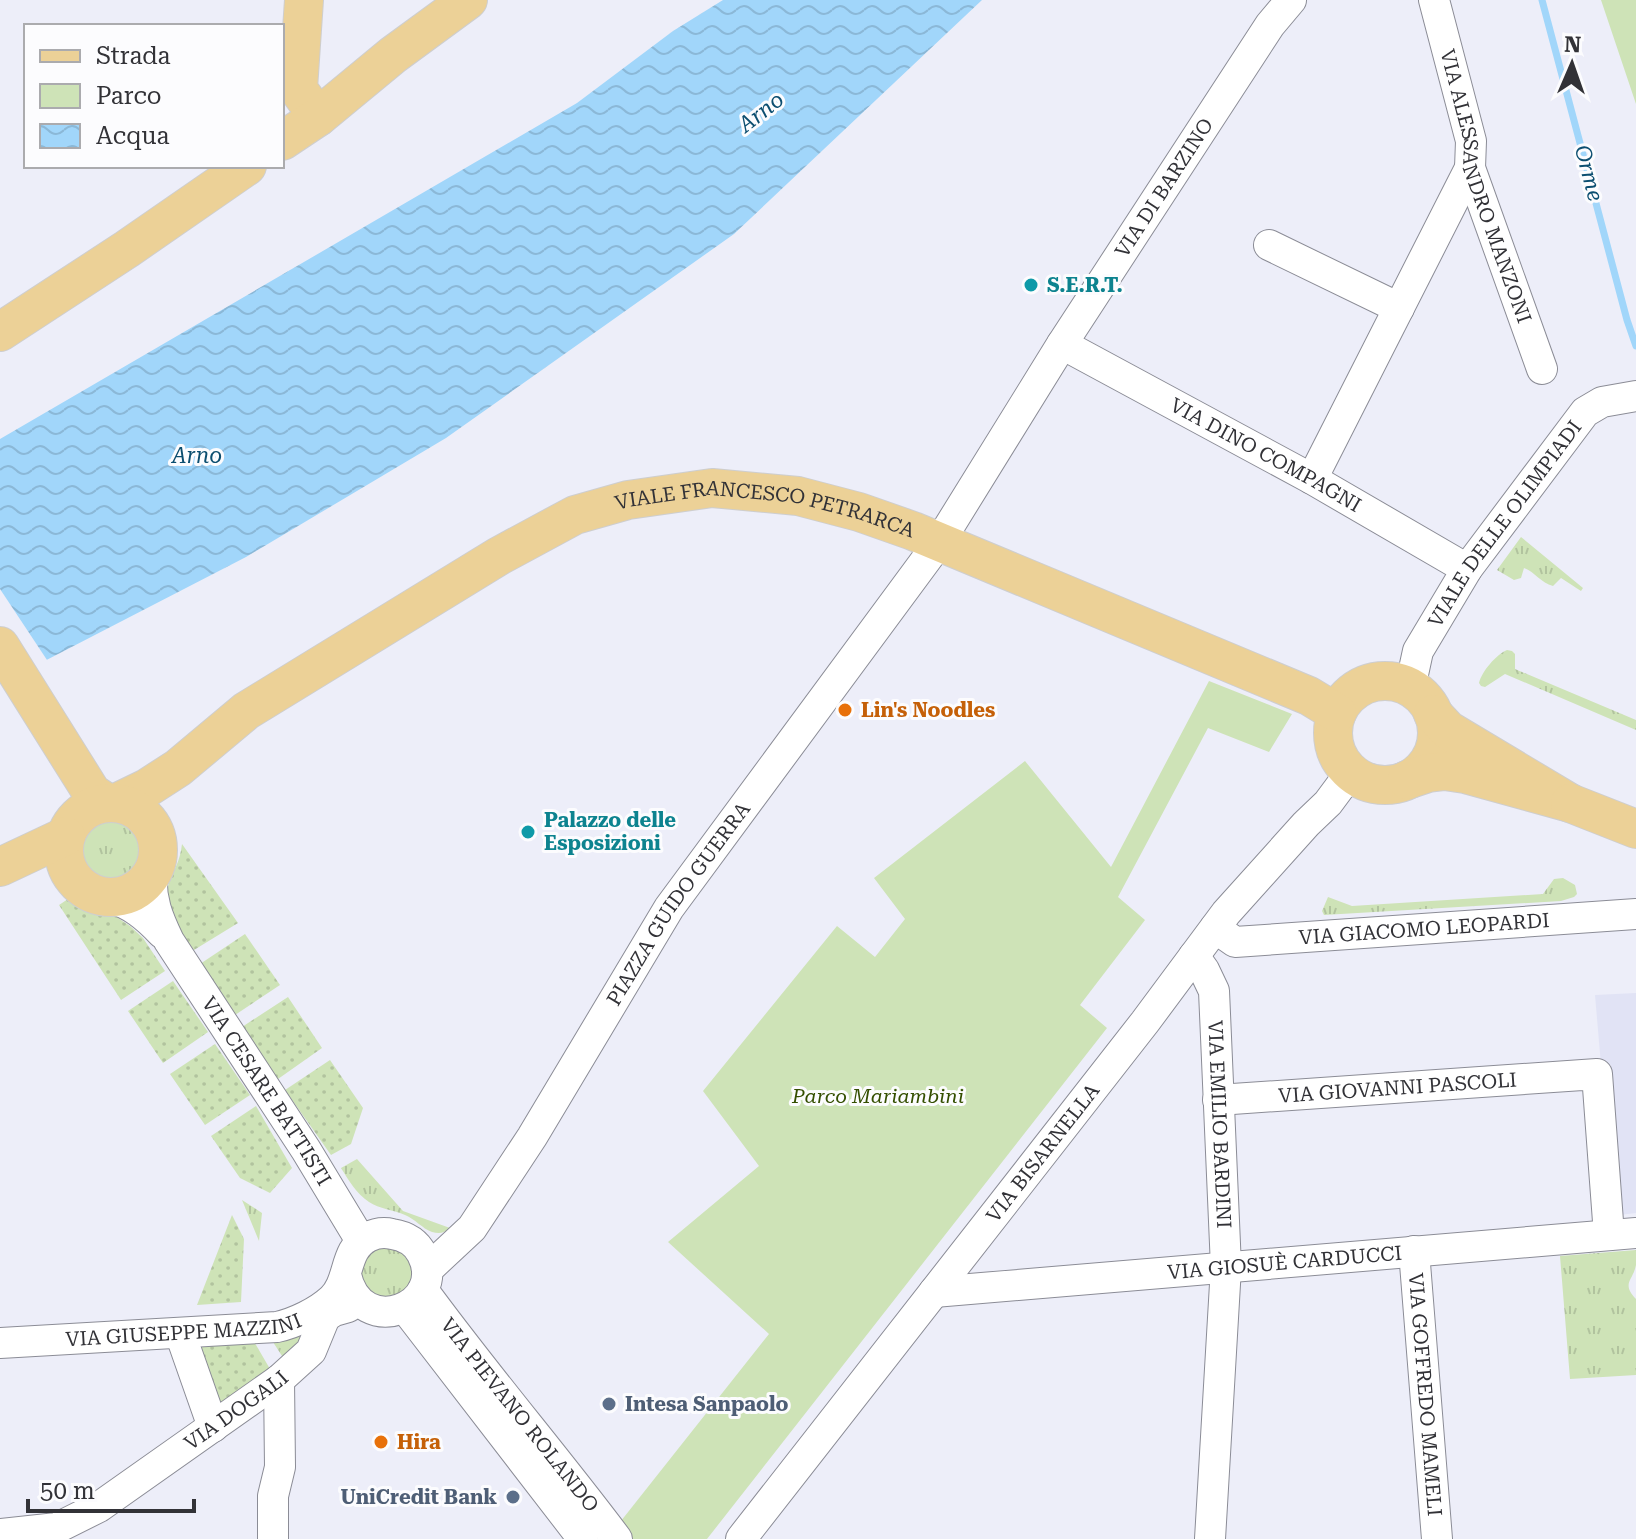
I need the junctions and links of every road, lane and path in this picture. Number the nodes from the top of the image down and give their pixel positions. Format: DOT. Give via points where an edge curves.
graph roads {
  1 [pos="304,0"];
  2 [pos="468,0"];
  3 [pos="1291,0"];
  4 [pos="1434,0"];
  5 [pos="318,117"];
  6 [pos="284,140"];
  7 [pos="244,168"];
  8 [pos="1470,168"];
  9 [pos="1269,245"];
  10 [pos="1399,308"];
  11 [pos="0,332"];
  12 [pos="1062,344"];
  13 [pos="1542,369"];
  14 [pos="1636,396"];
  15 [pos="1312,479"];
  16 [pos="940,541"];
  17 [pos="1467,569"];
  18 [pos="0,646"];
  19 [pos="0,679"];
  20 [pos="1421,701"];
  21 [pos="1337,713"];
  22 [pos="220,734"];
  23 [pos="1351,772"];
  24 [pos="70,773"];
  25 [pos="1407,780"];
  26 [pos="111,803"];
  27 [pos="1570,803"];
  28 [pos="1636,829"];
  29 [pos="70,843"];
  30 [pos="154,854"];
  31 [pos="0,868"];
  32 [pos="109,897"];
  33 [pos="1636,914"];
  34 [pos="1215,928"];
  35 [pos="169,941"];
  36 [pos="1194,956"];
  37 [pos="1218,1100"];
  38 [pos="1614,1235"];
  39 [pos="361,1241"];
  40 [pos="1414,1251"];
  41 [pos="1226,1267"];
  42 [pos="346,1275"];
  43 [pos="418,1290"];
  44 [pos="934,1292"];
  45 [pos="366,1307"];
  46 [pos="180,1333"];
  47 [pos="0,1343"];
  48 [pos="279,1380"];
  49 [pos="213,1427"];
  50 [pos="0,1534"];
  51 [pos="273,1539"];
  52 [pos="583,1539"];
  53 [pos="617,1539"];
  54 [pos="741,1539"];
  55 [pos="1210,1539"];
  56 [pos="1437,1539"];
  1 -- 5 [label="main road" via="298,89"];
  2 -- 5 [label="main road"];
  3 -- 12 [label="street, VIA DI BARZINO"];
  4 -- 8 [label="street, VIA ALESSANDRO MANZONI" via="1471,141"];
  5 -- 6 [label="main road"];
  7 -- 11 [label="main road"];
  8 -- 10 [label="street"];
  8 -- 13 [label="street, VIA ALESSANDRO MANZONI"];
  9 -- 10 [label="street"];
  10 -- 15 [label="street"];
  12 -- 15 [label="street, VIA DINO COMPAGNI"];
  12 -- 16 [label="street, VIA DI BARZINO"];
  14 -- 17 [label="street, VIALE DELLE OLIMPIADI" via="1602,402 1585,412"];
  15 -- 17 [label="street, VIA DINO COMPAGNI"];
  16 -- 21 [label="main road, VIALE FRANCESCO PETRARCA" via="1309,696"];
  16 -- 22 [label="main road, VIALE FRANCESCO PETRARCA" via="798,496 712,488 628,500 575,515 499,556 246,711"];
  16 -- 43 [label="street, PIAZZA GUIDO GUERRA" via="669,908 526,1147 472,1228"];
  17 -- 20 [label="street, VIALE DELLE OLIMPIADI" via="1418,651"];
  18 -- 24 [label="main road"];
  19 -- 24 [label="main road"];
  20 -- 21 [label="main road" via="1389,681 1368,684 1349,695"];
  20 -- 25 [label="main road" via="1437,737 1429,760"];
  20 -- 27 [label="main road" via="1448,730"];
  21 -- 23 [label="main road" via="1336,751"];
  22 -- 26 [label="main road, VIALE FRANCESCO PETRARCA" via="147,788"];
  22 -- 30 [label="main road, VIALE FRANCESCO PETRARCA" via="187,777"];
  23 -- 25 [label="main road" via="1374,784"];
  23 -- 34 [label="street, VIA BISARNELLA"];
  24 -- 26 [label="main road" via="97,798"];
  24 -- 29 [label="main road"];
  25 -- 27 [label="main road" via="1445,771"];
  26 -- 29 [label="main road" via="83,813"];
  26 -- 30 [label="main road" via="141,813 150,824"];
  27 -- 28 [label="main road"];
  29 -- 31 [label="main road"];
  29 -- 32 [label="main road" via="79,885"];
  30 -- 32 [label="main road" via="144,883"];
  30 -- 35 [label="street, VIA CESARE BATTISTI" via="153,903"];
  32 -- 35 [label="street, VIA CESARE BATTISTI" via="135,908"];
  33 -- 34 [label="street, VIA GIACOMO LEOPARDI" via="1235,942"];
  34 -- 36 [label="street, VIA BISARNELLA"];
  35 -- 39 [label="street, VIA CESARE BATTISTI"];
  36 -- 37 [label="street, VIA EMILIO BARDINI" via="1214,991"];
  36 -- 44 [label="street, VIA BISARNELLA"];
  37 -- 38 [label="street, VIA GIOVANNI PASCOLI" via="1597,1074"];
  37 -- 41 [label="street, VIA EMILIO BARDINI"];
  38 -- 40 [label="street, VIA GIOSUÈ CARDUCCI"];
  39 -- 42 [label="street"];
  39 -- 43 [label="street" via="385,1232 410,1240 424,1259"];
  40 -- 41 [label="street, VIA GIOSUÈ CARDUCCI"];
  40 -- 56 [label="street, VIA GOFFREDO MAMELI"];
  41 -- 44 [label="street, VIA GIOSUÈ CARDUCCI"];
  41 -- 55 [label="street, VIA EMILIO BARDINI"];
  42 -- 45 [label="street" via="349,1288"];
  42 -- 46 [label="street, VIA GIUSEPPE MAZZINI" via="334,1298 290,1323"];
  43 -- 45 [label="street" via="392,1312"];
  43 -- 52 [label="street, VIA PIEVANO ROLANDO"];
  43 -- 53 [label="street, VIA PIEVANO ROLANDO"];
  44 -- 54 [label="street, VIA BISARNELLA"];
  45 -- 48 [label="street, VIA DOGALI" via="347,1307 325,1317 311,1351"];
  46 -- 47 [label="street, VIA GIUSEPPE MAZZINI"];
  46 -- 49 [label="street"];
  48 -- 49 [label="street, VIA DOGALI"];
  48 -- 51 [label="street" via="280,1467 273,1496"];
  49 -- 50 [label="street, VIA DOGALI" via="99,1507 57,1528"];
}
